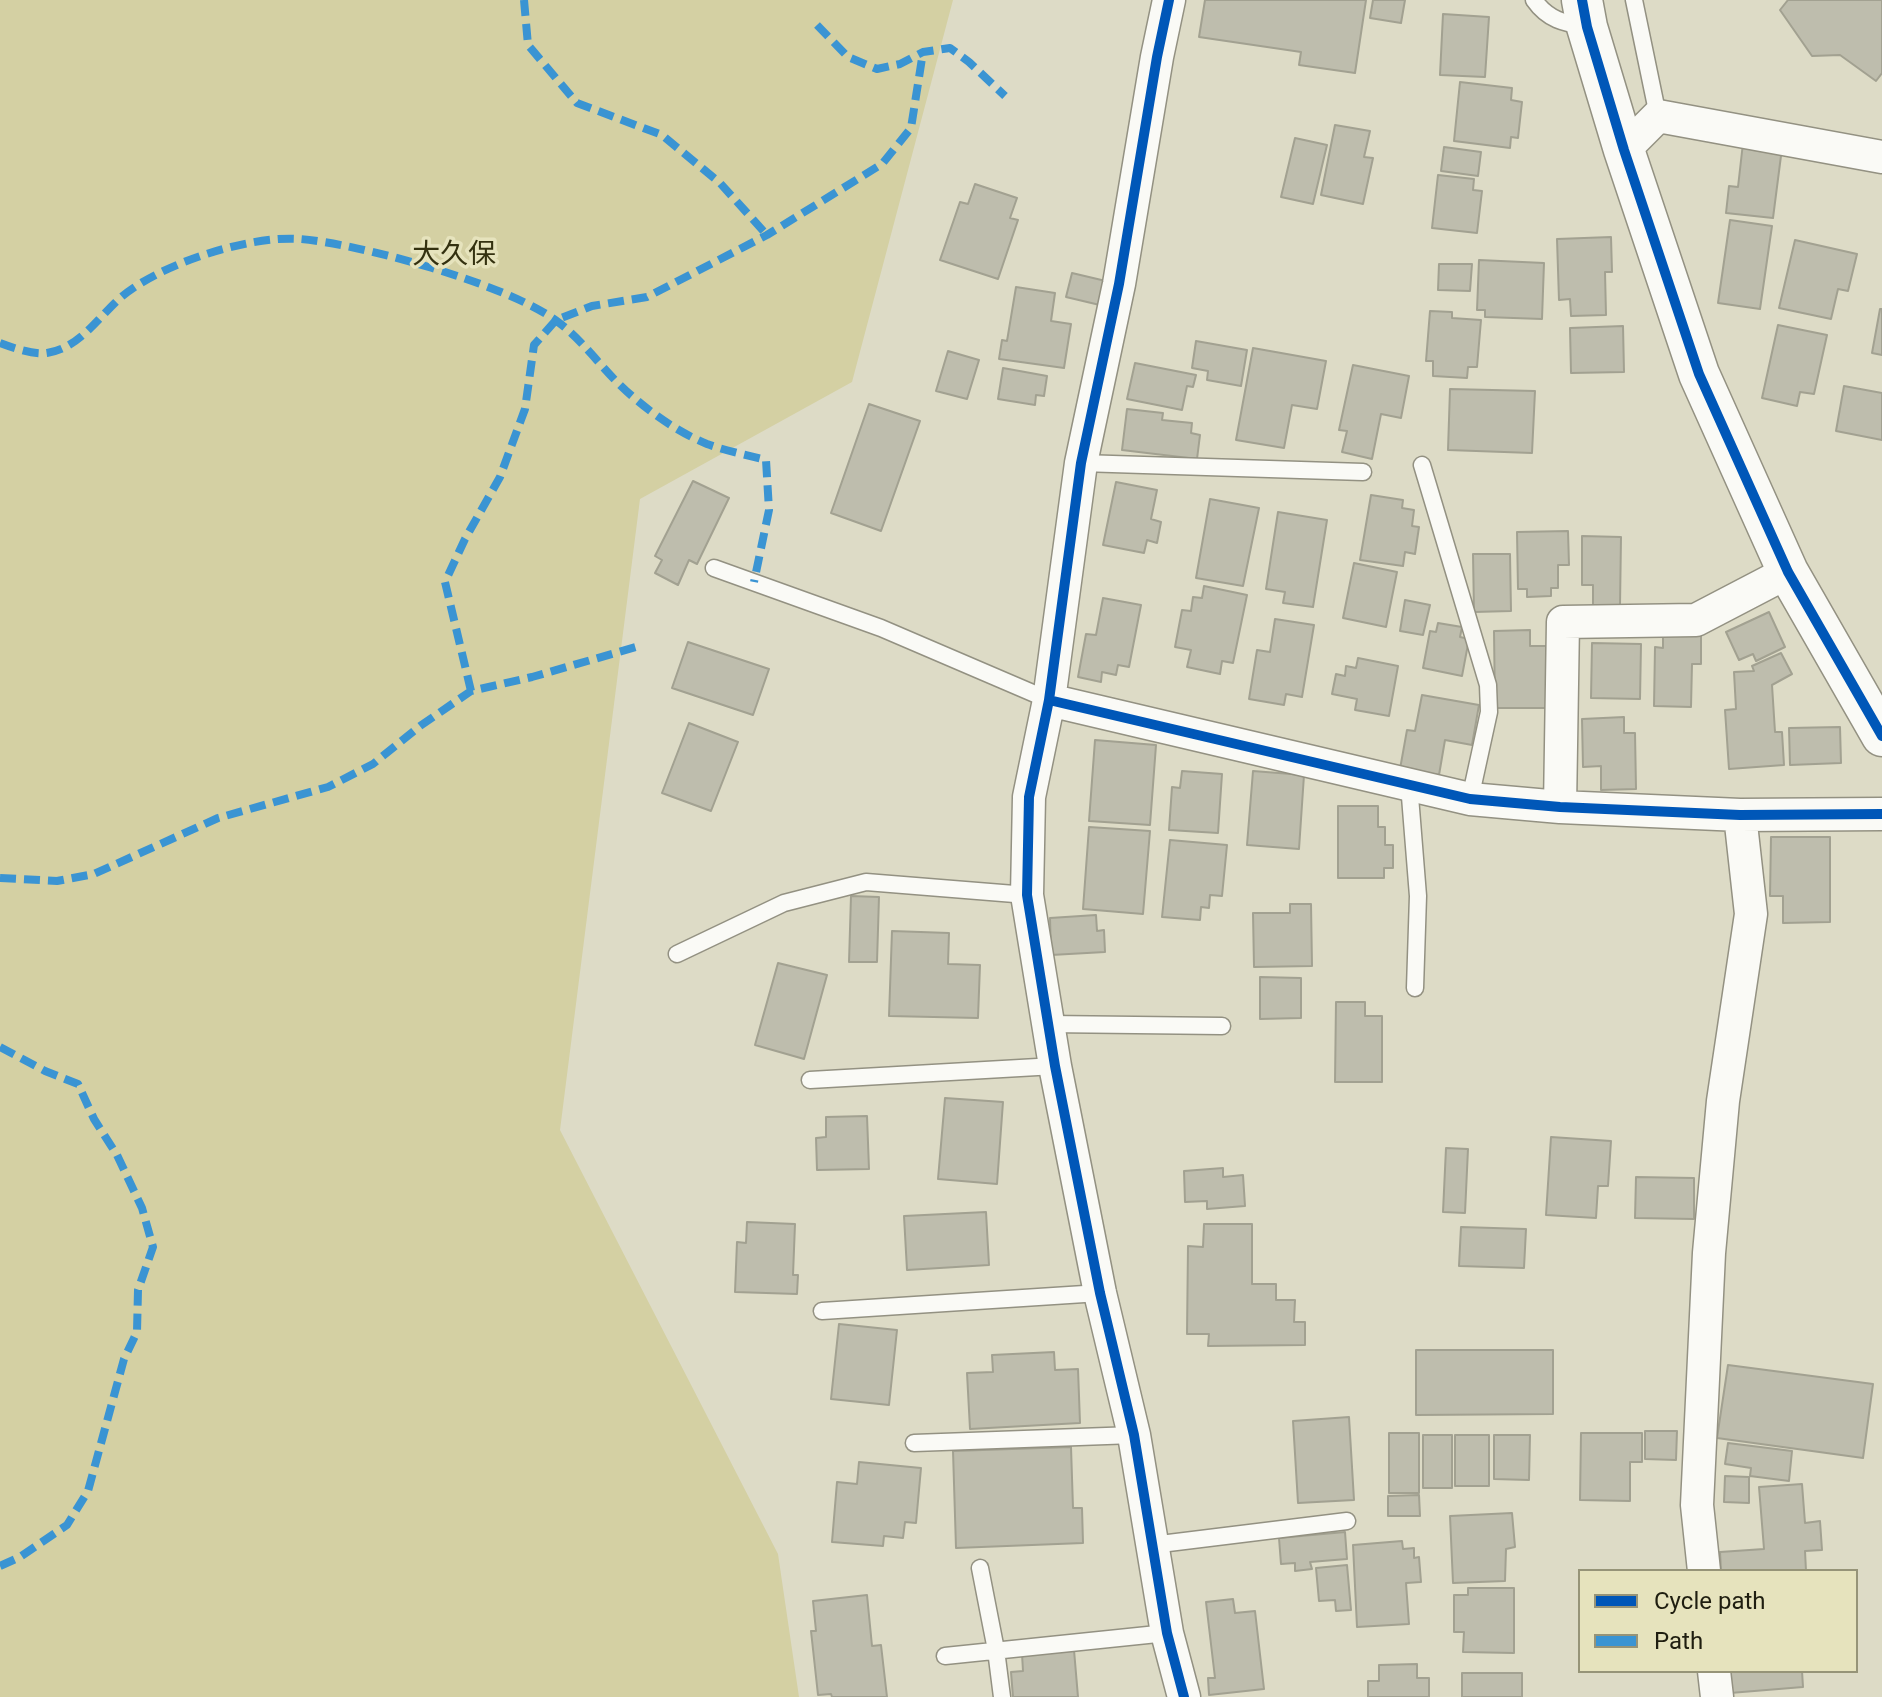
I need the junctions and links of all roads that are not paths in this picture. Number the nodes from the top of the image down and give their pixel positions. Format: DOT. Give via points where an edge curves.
graph roads {
  1 [pos="1169,0"];
  2 [pos="1534,0"];
  3 [pos="1634,0"];
  4 [pos="1584,13"];
  5 [pos="1658,116"];
  6 [pos="1624,150"];
  7 [pos="1882,157"];
  8 [pos="1081,463"];
  9 [pos="1422,465"];
  10 [pos="1363,472"];
  11 [pos="714,568"];
  12 [pos="1788,572"];
  13 [pos="1049,700"];
  14 [pos="1882,736"];
  15 [pos="1409,784"];
  16 [pos="1470,799"];
  17 [pos="1560,807"];
  18 [pos="1882,814"];
  19 [pos="1740,815"];
  20 [pos="1027,895"];
  21 [pos="677,954"];
  22 [pos="1415,988"];
  23 [pos="1048,1024"];
  24 [pos="1222,1026"];
  25 [pos="1055,1066"];
  26 [pos="810,1080"];
  27 [pos="1100,1293"];
  28 [pos="822,1311"];
  29 [pos="1134,1435"];
  30 [pos="914,1443"];
  31 [pos="1347,1521"];
  32 [pos="1152,1545"];
  33 [pos="980,1568"];
  34 [pos="1704,1569"];
  35 [pos="1167,1633"];
  36 [pos="996,1650"];
  37 [pos="945,1656"];
  38 [pos="1714,1673"];
  39 [pos="1002,1697"];
  40 [pos="1184,1697"];
  41 [pos="1717,1697"];
  1 -- 8 [label="street"];
  2 -- 4 [label="lane" via="1559,22"];
  3 -- 5 [label="lane"];
  4 -- 6 [label="street"];
  5 -- 6 [label="street"];
  5 -- 7 [label="street"];
  6 -- 12 [label="street" via="1699,374"];
  8 -- 10 [label="lane"];
  8 -- 13 [label="street"];
  9 -- 16 [label="lane" via="1488,685 1489,712"];
  11 -- 13 [label="lane" via="881,628"];
  12 -- 14 [label="street"];
  12 -- 17 [label="street" via="1696,620 1563,622"];
  13 -- 15 [label="street"];
  13 -- 20 [label="street" via="1029,797"];
  15 -- 16 [label="street"];
  15 -- 22 [label="lane" via="1418,896"];
  16 -- 17 [label="street"];
  17 -- 19 [label="street"];
  18 -- 19 [label="street"];
  19 -- 34 [label="street" via="1751,914 1723,1101 1709,1253 1697,1505"];
  20 -- 21 [label="lane" via="866,882 784,903"];
  20 -- 23 [label="street"];
  23 -- 24 [label="lane"];
  23 -- 25 [label="street"];
  25 -- 26 [label="lane"];
  25 -- 27 [label="street"];
  27 -- 28 [label="lane"];
  27 -- 29 [label="street"];
  29 -- 30 [label="lane"];
  29 -- 32 [label="street"];
  31 -- 32 [label="lane"];
  32 -- 35 [label="street"];
  33 -- 36 [label="lane"];
  35 -- 36 [label="lane"];
  35 -- 40 [label="street"];
  36 -- 37 [label="lane"];
  36 -- 39 [label="lane"];
  38 -- 41 [label="street"];
}
